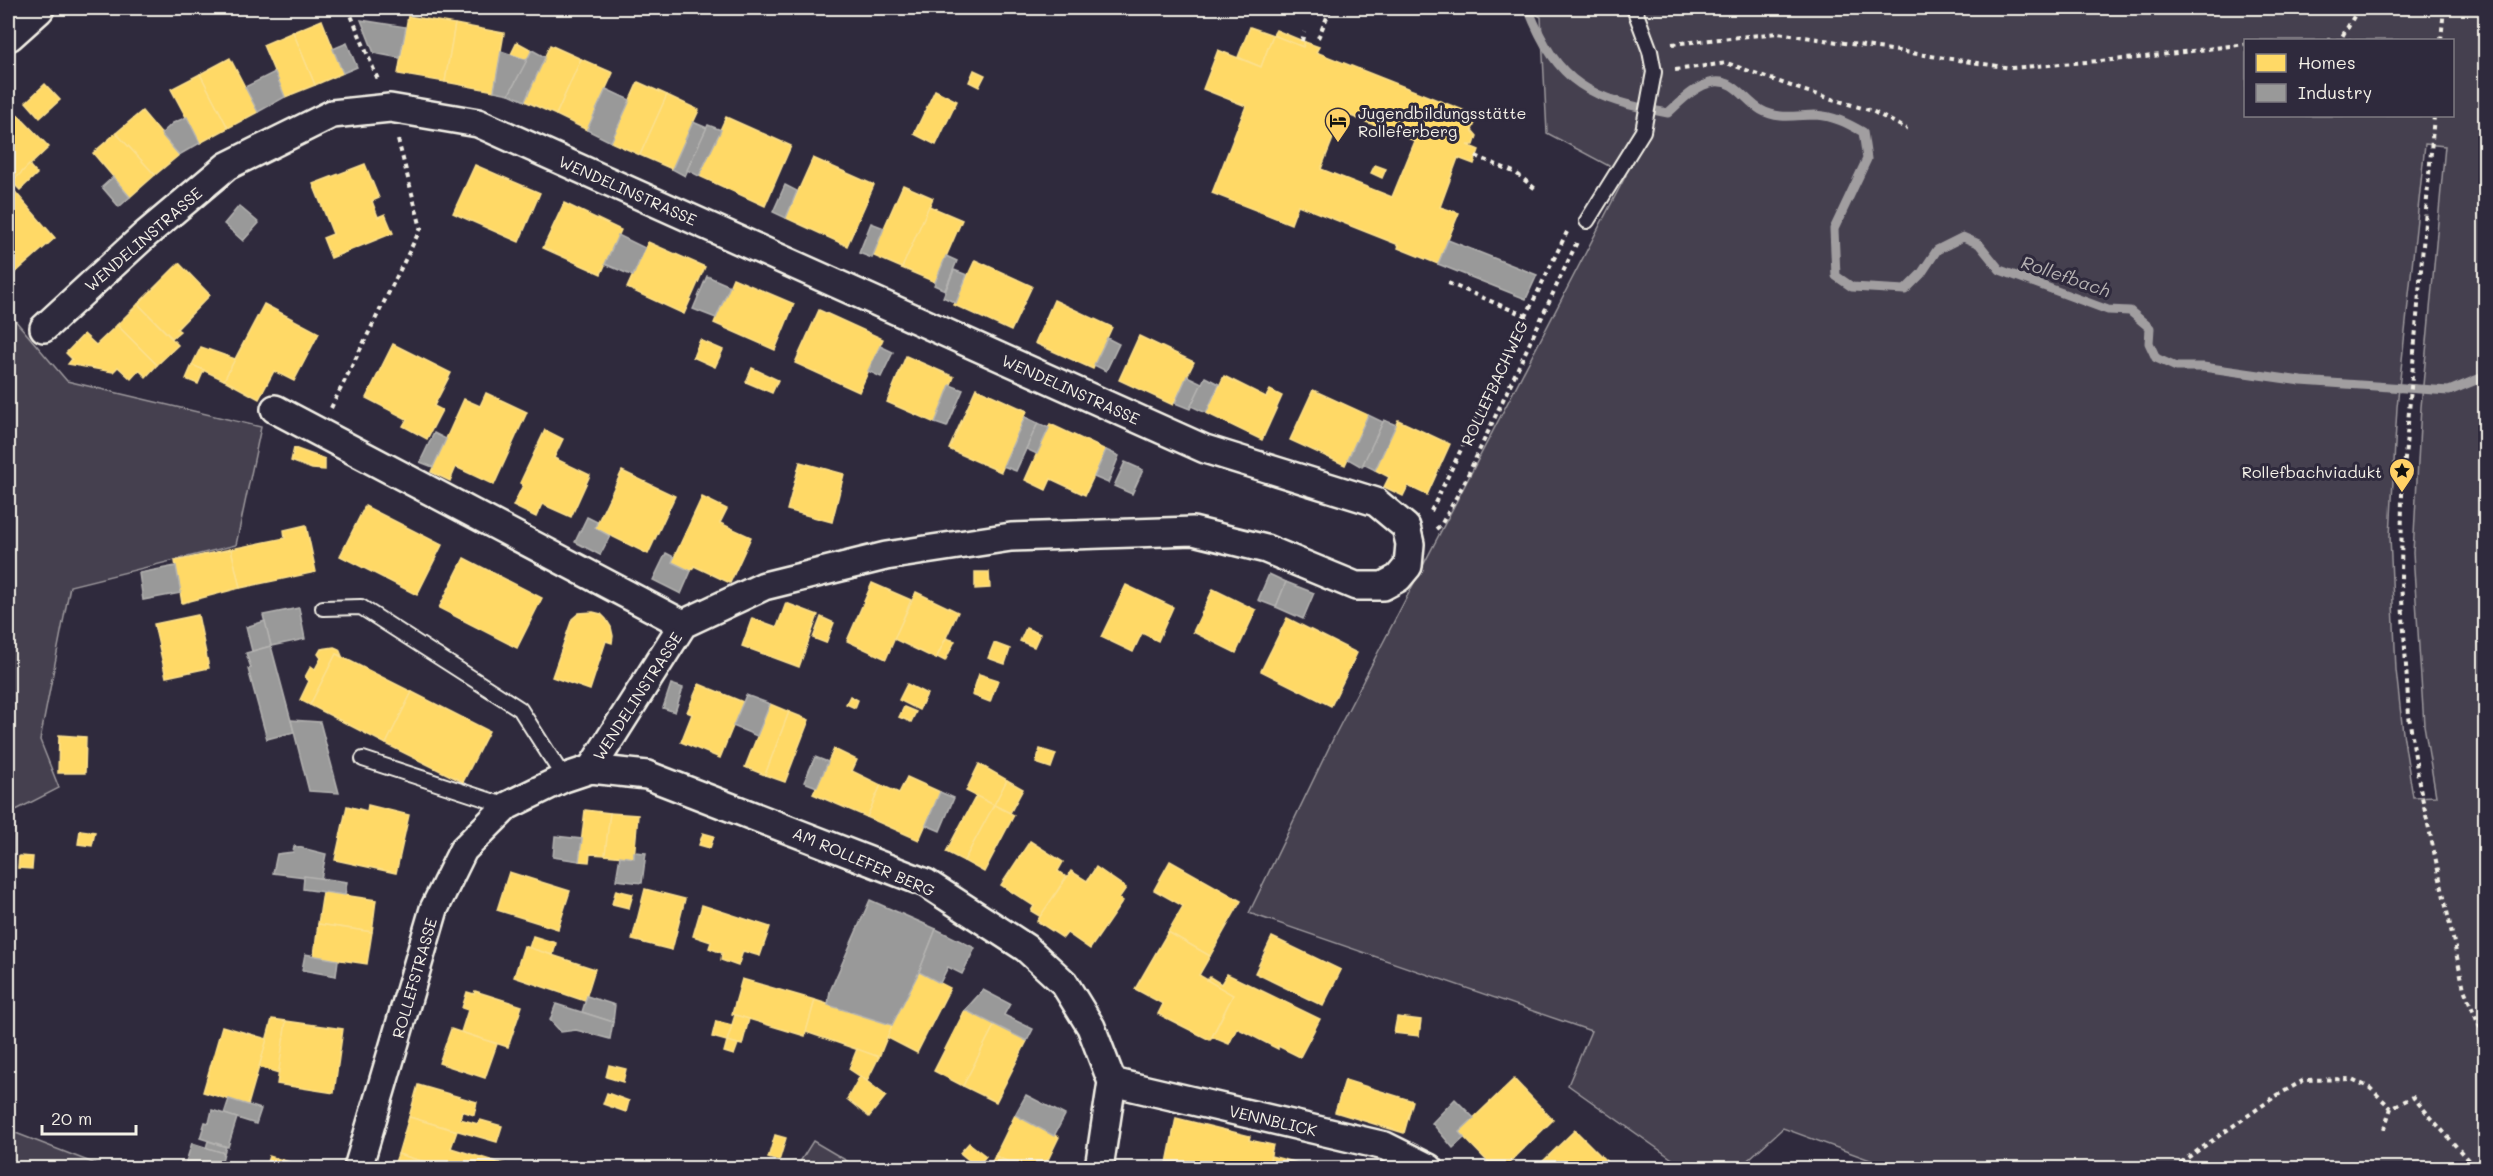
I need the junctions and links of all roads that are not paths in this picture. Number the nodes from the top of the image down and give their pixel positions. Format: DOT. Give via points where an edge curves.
graph roads {
  1 [pos="37,8"];
  2 [pos="1634,8"];
  3 [pos="8,34"];
  4 [pos="1587,220"];
  5 [pos="44,327"];
  6 [pos="275,409"];
  7 [pos="323,608"];
  8 [pos="683,624"];
  9 [pos="363,759"];
  10 [pos="591,769"];
  11 [pos="564,778"];
  12 [pos="507,806"];
  13 [pos="1112,1082"];
  14 [pos="358,1168"];
  15 [pos="1099,1168"];
  16 [pos="1429,1168"];
  1 -- 3 [label="main road"];
  2 -- 4 [label="lane" via="1650,51 1654,76 1643,131"];
  5 -- 8 [label="street, WENDELINSTRASSE" via="227,166 332,114 390,108 478,123 1205,449 1376,502 1408,536 1408,566 1398,578 1383,586 1356,586 1266,549 1193,531 1011,537 886,556 764,586"];
  6 -- 8 [label="street, WENDELINSTRASSE"];
  7 -- 11 [label="lane" via="362,607 520,709"];
  8 -- 10 [label="street, WENDELINSTRASSE"];
  9 -- 12 [label="lane"];
  10 -- 11 [label="street, ROLLEFSTRASSE"];
  10 -- 13 [label="street, AM ROLLEFER BERG" via="647,775 926,883 1026,948 1064,983 1091,1027"];
  11 -- 12 [label="street, ROLLEFSTRASSE"];
  12 -- 14 [label="street, ROLLEFSTRASSE" via="463,850 434,909"];
  13 -- 15 [label="street, AM ROLLEFER BERG"];
  13 -- 16 [label="street, VENNBLICK" via="1385,1146"];
}
